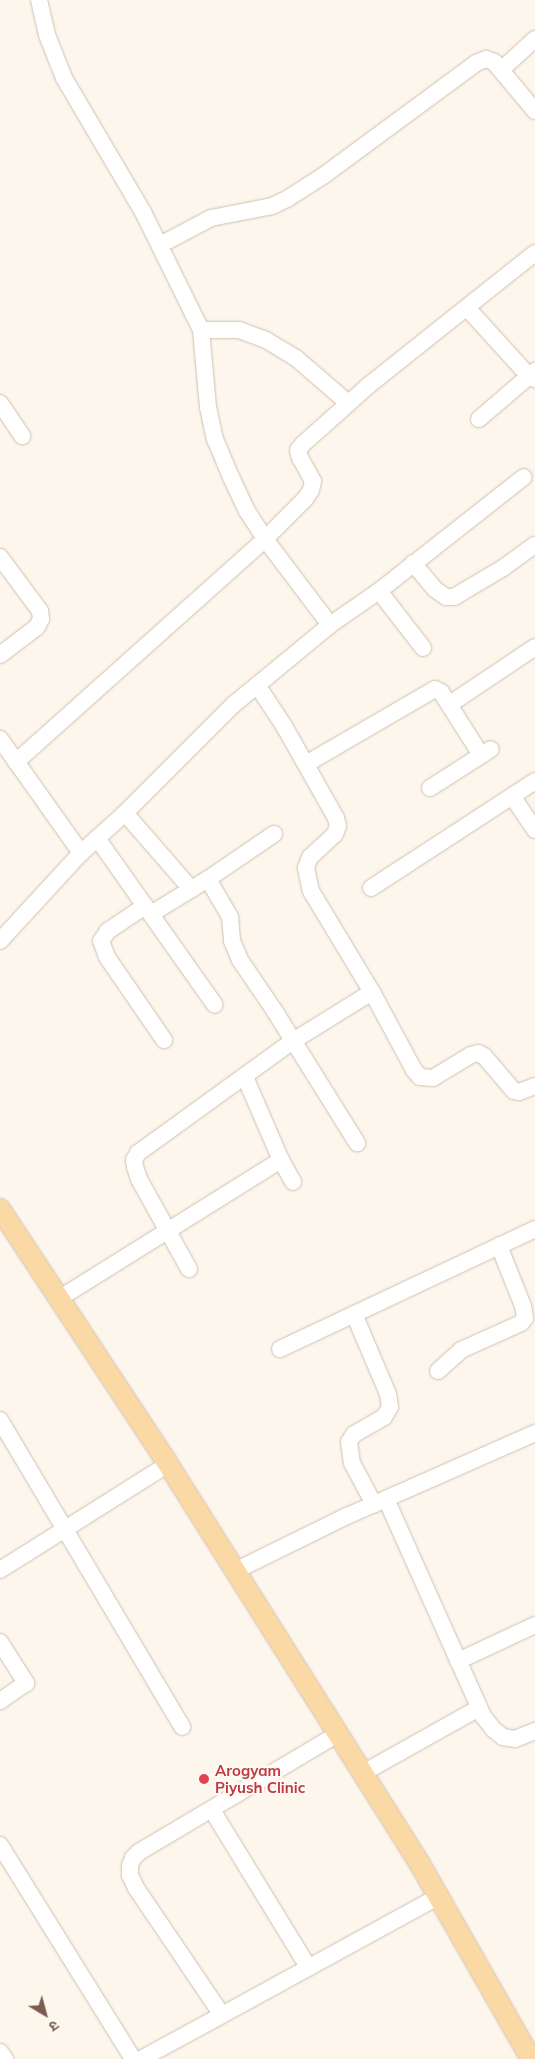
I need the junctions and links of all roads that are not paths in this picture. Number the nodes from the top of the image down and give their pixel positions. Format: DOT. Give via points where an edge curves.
graph roads {
  1 [pos="39,0"];
  2 [pos="535,39"];
  3 [pos="501,70"];
  4 [pos="535,111"];
  5 [pos="160,245"];
  6 [pos="535,253"];
  7 [pos="468,309"];
  8 [pos="201,330"];
  9 [pos="533,375"];
  10 [pos="0,403"];
  11 [pos="348,403"];
  12 [pos="479,420"];
  13 [pos="22,436"];
  14 [pos="524,477"];
  15 [pos="265,539"];
  16 [pos="535,545"];
  17 [pos="0,557"];
  18 [pos="413,564"];
  19 [pos="379,591"];
  20 [pos="330,625"];
  21 [pos="535,647"];
  22 [pos="422,648"];
  23 [pos="0,655"];
  24 [pos="257,685"];
  25 [pos="450,704"];
  26 [pos="0,739"];
  27 [pos="16,762"];
  28 [pos="306,764"];
  29 [pos="535,781"];
  30 [pos="430,788"];
  31 [pos="512,796"];
  32 [pos="125,813"];
  33 [pos="535,830"];
  34 [pos="274,834"];
  35 [pos="97,838"];
  36 [pos="81,853"];
  37 [pos="208,879"];
  38 [pos="371,888"];
  39 [pos="191,889"];
  40 [pos="148,910"];
  41 [pos="0,941"];
  42 [pos="372,992"];
  43 [pos="216,1005"];
  44 [pos="164,1040"];
  45 [pos="293,1041"];
  46 [pos="246,1077"];
  47 [pos="535,1086"];
  48 [pos="357,1143"];
  49 [pos="281,1160"];
  50 [pos="293,1182"];
  51 [pos="0,1209"];
  52 [pos="168,1229"];
  53 [pos="535,1230"];
  54 [pos="499,1246"];
  55 [pos="189,1269"];
  56 [pos="60,1298"];
  57 [pos="354,1314"];
  58 [pos="280,1349"];
  59 [pos="438,1371"];
  60 [pos="0,1420"];
  61 [pos="535,1433"];
  62 [pos="168,1464"];
  63 [pos="380,1501"];
  64 [pos="66,1529"];
  65 [pos="0,1570"];
  66 [pos="234,1571"];
  67 [pos="535,1625"];
  68 [pos="0,1642"];
  69 [pos="458,1661"];
  70 [pos="0,1701"];
  71 [pos="479,1708"];
  72 [pos="182,1727"];
  73 [pos="535,1731"];
  74 [pos="338,1734"];
  75 [pos="363,1772"];
  76 [pos="212,1810"];
  77 [pos="0,1845"];
  78 [pos="439,1896"];
  79 [pos="309,1968"];
  80 [pos="222,2015"];
  81 [pos="530,2050"];
  82 [pos="0,2052"];
  83 [pos="5,2059"];
  84 [pos="133,2059"];
  85 [pos="141,2059"];
  1 -- 5 [label="street" via="47,35 64,78"];
  2 -- 3 [label="street"];
  3 -- 4 [label="street"];
  3 -- 5 [label="street" via="486,59 476,63 287,200 211,218"];
  5 -- 8 [label="street"];
  6 -- 7 [label="street"];
  7 -- 9 [label="street"];
  7 -- 11 [label="street"];
  8 -- 11 [label="street" via="239,330 266,340 296,358"];
  8 -- 15 [label="street" via="208,407 215,439 243,502"];
  9 -- 12 [label="street"];
  10 -- 13 [label="street"];
  11 -- 15 [label="street" via="298,450 313,481 311,490"];
  14 -- 18 [label="street"];
  15 -- 20 [label="street"];
  15 -- 27 [label="street"];
  16 -- 18 [label="street" via="454,597 446,597 436,590"];
  17 -- 23 [label="street" via="40,611 41,619 37,627"];
  18 -- 19 [label="street"];
  19 -- 20 [label="street"];
  19 -- 22 [label="street"];
  20 -- 24 [label="street"];
  21 -- 25 [label="street"];
  24 -- 28 [label="street"];
  24 -- 32 [label="street"];
  25 -- 28 [label="street" via="442,692 435,689"];
  25 -- 30 [label="street" via="486,752"];
  26 -- 27 [label="street"];
  27 -- 36 [label="street"];
  28 -- 42 [label="street" via="338,826 335,834 310,857 307,879 311,891"];
  29 -- 31 [label="street"];
  31 -- 33 [label="street"];
  31 -- 38 [label="street"];
  32 -- 35 [label="street"];
  32 -- 39 [label="street"];
  34 -- 37 [label="street"];
  35 -- 36 [label="street"];
  35 -- 40 [label="street"];
  36 -- 41 [label="street"];
  37 -- 39 [label="street"];
  37 -- 45 [label="street" via="230,917 232,941 240,960"];
  39 -- 40 [label="street"];
  40 -- 43 [label="street"];
  40 -- 44 [label="street" via="108,931 100,941 101,948"];
  42 -- 45 [label="street"];
  42 -- 47 [label="street" via="420,1077 433,1078 478,1053 514,1091"];
  45 -- 46 [label="street"];
  45 -- 48 [label="street"];
  46 -- 49 [label="street"];
  46 -- 52 [label="street" via="138,1153 134,1160 139,1179"];
  49 -- 50 [label="street"];
  49 -- 52 [label="street"];
  51 -- 56 [label="main road"];
  52 -- 55 [label="street"];
  52 -- 56 [label="street"];
  53 -- 54 [label="street"];
  54 -- 57 [label="street"];
  54 -- 59 [label="street" via="525,1318 521,1324 461,1350"];
  56 -- 62 [label="main road"];
  57 -- 58 [label="street"];
  57 -- 63 [label="street" via="388,1394 390,1407 384,1417 354,1434 349,1442 352,1463"];
  60 -- 64 [label="street"];
  61 -- 63 [label="street"];
  62 -- 64 [label="street"];
  62 -- 66 [label="main road"];
  63 -- 66 [label="street"];
  63 -- 69 [label="street"];
  64 -- 65 [label="street"];
  64 -- 72 [label="street"];
  66 -- 74 [label="main road"];
  67 -- 69 [label="street"];
  68 -- 70 [label="street" via="26,1683"];
  69 -- 71 [label="street"];
  71 -- 73 [label="street" via="493,1729 503,1737 515,1739"];
  71 -- 75 [label="street"];
  74 -- 75 [label="main road"];
  74 -- 76 [label="street"];
  75 -- 78 [label="main road"];
  76 -- 79 [label="street"];
  76 -- 80 [label="street" via="139,1852 130,1866 130,1876"];
  77 -- 84 [label="street"];
  78 -- 79 [label="street"];
  78 -- 81 [label="main road"];
  79 -- 80 [label="street"];
  80 -- 85 [label="street"];
  82 -- 83 [label="street"];
}
